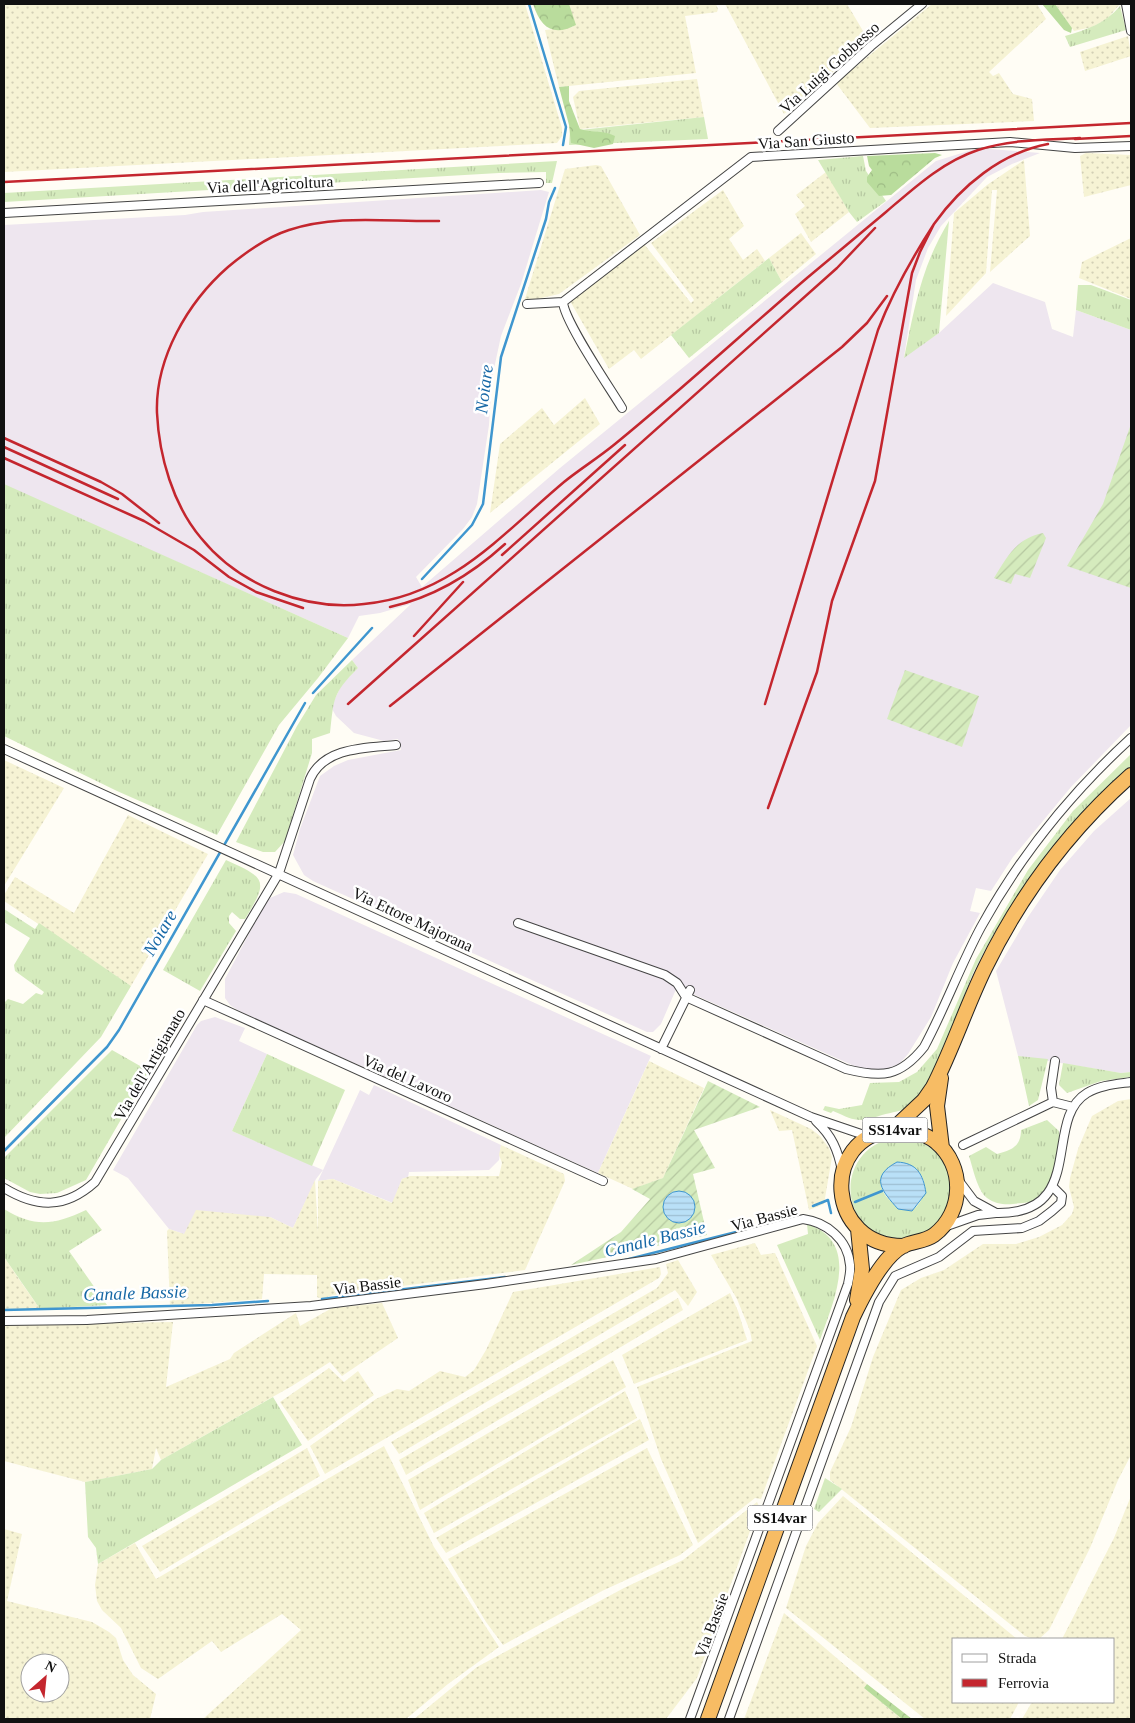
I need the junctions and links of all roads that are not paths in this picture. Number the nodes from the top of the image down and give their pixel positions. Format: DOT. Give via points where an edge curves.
graph roads {
  1 [pos="922,4"];
  2 [pos="1126,4"];
  3 [pos="1131,31"];
  4 [pos="778,131"];
  5 [pos="1131,146"];
  6 [pos="539,183"];
  7 [pos="4,213"];
  8 [pos="563,302"];
  9 [pos="527,304"];
  10 [pos="622,408"];
  11 [pos="1131,738"];
  12 [pos="396,746"];
  13 [pos="4,749"];
  14 [pos="1131,775"];
  15 [pos="279,873"];
  16 [pos="518,923"];
  17 [pos="688,993"];
  18 [pos="203,1000"];
  19 [pos="661,1048"];
  20 [pos="1056,1061"];
  21 [pos="944,1066"];
  22 [pos="1131,1082"];
  23 [pos="1053,1102"];
  24 [pos="1073,1107"];
  25 [pos="810,1117"];
  26 [pos="892,1130"];
  27 [pos="870,1137"];
  28 [pos="963,1145"];
  29 [pos="942,1148"];
  30 [pos="842,1174"];
  31 [pos="957,1179"];
  32 [pos="603,1180"];
  33 [pos="1052,1186"];
  34 [pos="4,1188"];
  35 [pos="996,1213"];
  36 [pos="942,1227"];
  37 [pos="858,1229"];
  38 [pos="904,1246"];
  39 [pos="853,1317"];
  40 [pos="4,1322"];
  41 [pos="690,1719"];
  42 [pos="708,1719"];
  43 [pos="729,1719"];
  1 -- 4 [label="street, Via Luigi Gobbesso"];
  2 -- 3 [label="street"];
  5 -- 8 [label="street, Via San Giusto" via="1076,148 1010,142 751,157"];
  6 -- 7 [label="street, Via dell'Agricoltura"];
  8 -- 9 [label="street"];
  8 -- 10 [label="street" via="578,335"];
  11 -- 17 [label="street" via="1069,800 1027,853 981,928 935,1027 910,1064 892,1072 869,1075 846,1070"];
  12 -- 15 [label="street, Via dell'Artigianato" via="361,749 325,758 317,765"];
  13 -- 15 [label="street, Via Ettore Majorana"];
  14 -- 21 [label="highway, SS14var" via="1076,828 1005,928 974,990"];
  15 -- 18 [label="street, Via dell'Artigianato"];
  15 -- 19 [label="street, Via Ettore Majorana"];
  16 -- 17 [label="street" via="665,975"];
  17 -- 19 [label="street"];
  18 -- 32 [label="street, Via del Lavoro"];
  18 -- 34 [label="street, Via dell'Artigianato" via="95,1182 79,1194 49,1204 26,1200"];
  19 -- 25 [label="street, Via Ettore Majorana"];
  20 -- 23 [label="street"];
  21 -- 26 [label="highway, SS14var" via="924,1100"];
  21 -- 29 [label="highway, SS14var" via="937,1106"];
  22 -- 24 [label="street" via="1103,1086 1086,1093"];
  23 -- 24 [label="street"];
  23 -- 28 [label="street"];
  24 -- 33 [label="street"];
  25 -- 27 [label="street, Via Ettore Majorana"];
  25 -- 30 [label="street, Via Ettore Majorana" via="833,1139"];
  26 -- 27 [label="highway, SS14var"];
  26 -- 29 [label="highway, SS14var" via="919,1133"];
  27 -- 30 [label="highway, SS14var" via="853,1152"];
  29 -- 31 [label="highway, SS14var" via="952,1162"];
  30 -- 37 [label="highway, SS14var" via="843,1205"];
  31 -- 35 [label="street" via="974,1201"];
  31 -- 36 [label="highway, SS14var" via="955,1204"];
  33 -- 35 [label="street" via="1024,1210"];
  33 -- 43 [label="street" via="1062,1196 1061,1202 1039,1221 1022,1228 973,1231 939,1257 889,1283 879,1302"];
  35 -- 36 [label="street" via="978,1215"];
  36 -- 38 [label="highway, SS14var" via="925,1240"];
  37 -- 38 [label="highway, SS14var" via="879,1242"];
  37 -- 39 [label="highway, SS14var" via="862,1269"];
  38 -- 39 [label="highway, SS14var" via="876,1275"];
  39 -- 42 [label="highway, SS14var"];
  40 -- 41 [label="street, Via Bassie" via="311,1306 646,1261 803,1219 823,1224 844,1246 850,1264 848,1284"];
}
